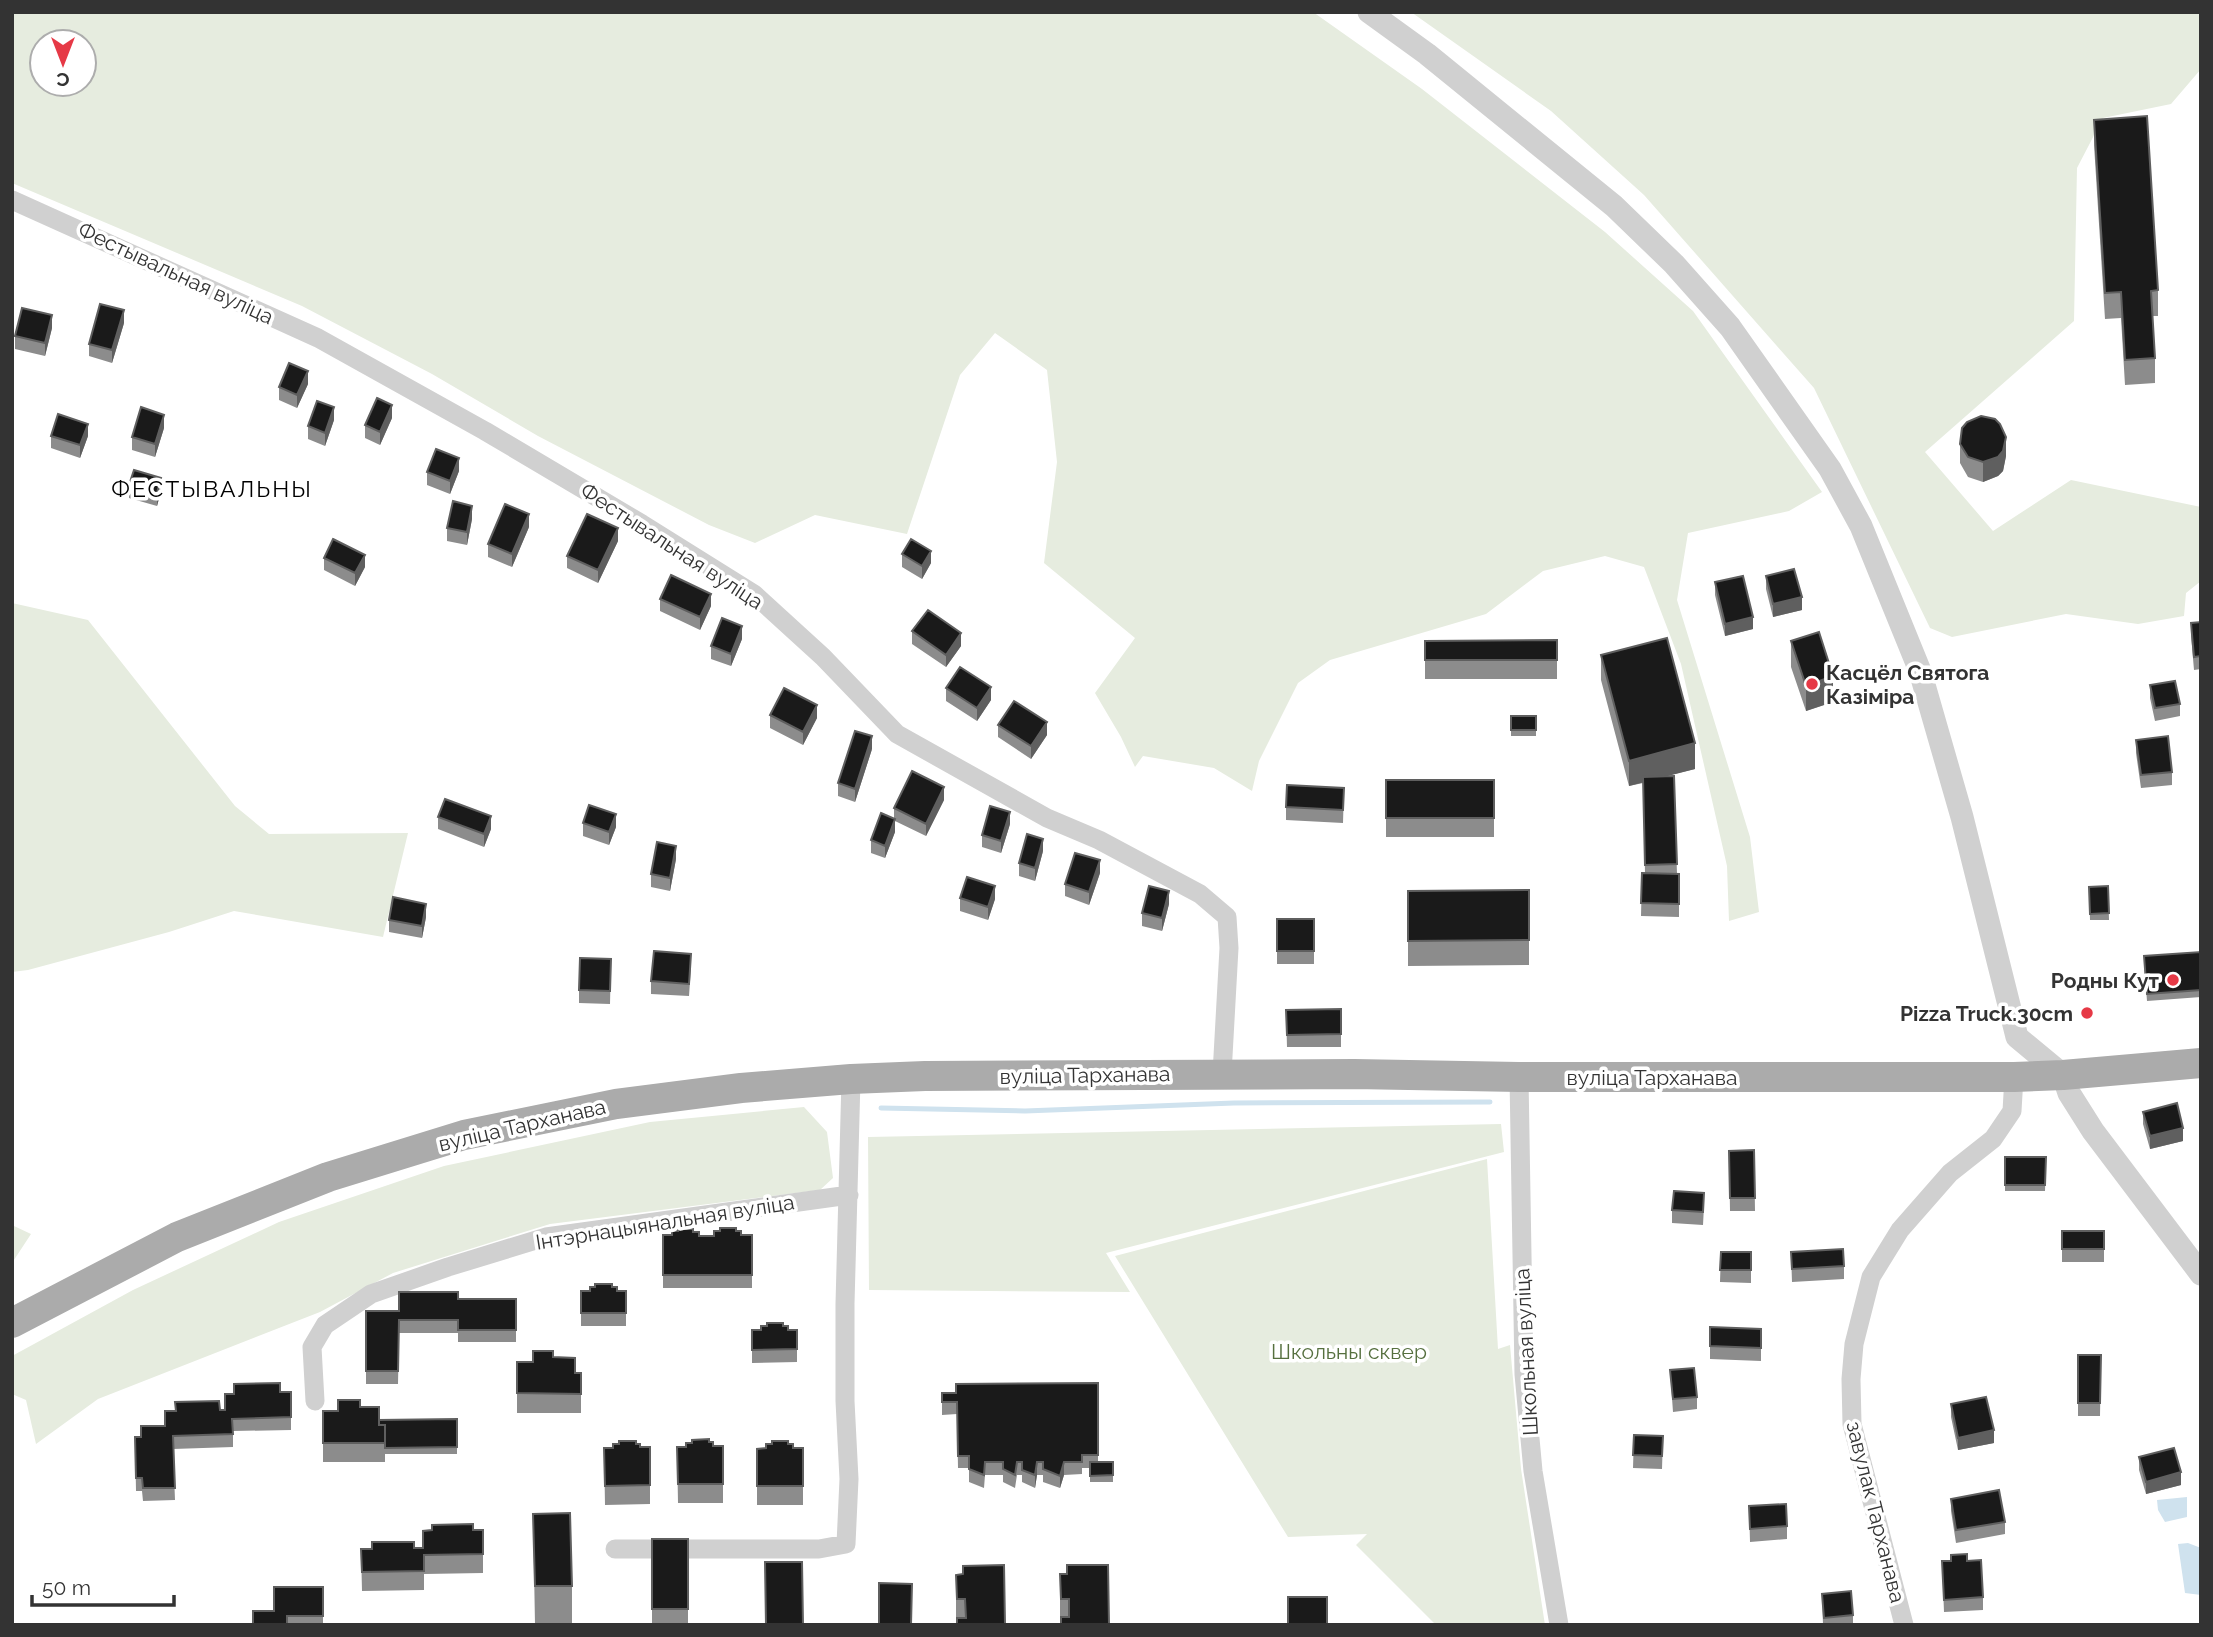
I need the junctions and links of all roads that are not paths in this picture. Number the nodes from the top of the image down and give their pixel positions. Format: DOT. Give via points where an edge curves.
graph roads {
  1 [pos="1369,12"];
  2 [pos="12,200"];
  3 [pos="2017,1037"];
  4 [pos="2201,1063"];
  5 [pos="1222,1074"];
  6 [pos="2063,1076"];
  7 [pos="1519,1077"];
  8 [pos="2014,1077"];
  9 [pos="850,1079"];
  10 [pos="849,1195"];
  11 [pos="2201,1274"];
  12 [pos="12,1323"];
  13 [pos="315,1401"];
  14 [pos="615,1549"];
  15 [pos="1559,1625"];
  16 [pos="1904,1625"];
  1 -- 3 [label="street" via="1614,206 1674,264 1730,327 1829,469 1861,526 1920,671"];
  2 -- 5 [label="street, Фестывальная вуліца" via="318,338 485,431 754,594 897,734 1047,818 1200,894 1227,917"];
  3 -- 6 [label="street"];
  3 -- 8 [label="street"];
  4 -- 6 [label="main road, вуліца Тарханава"];
  5 -- 7 [label="main road, вуліца Тарханава"];
  5 -- 9 [label="main road, вуліца Тарханава"];
  6 -- 8 [label="main road, вуліца Тарханава"];
  6 -- 11 [label="street" via="2094,1131"];
  7 -- 8 [label="main road, вуліца Тарханава"];
  7 -- 15 [label="street, Школьная вуліца" via="1524,1374"];
  8 -- 16 [label="street, завулак Тарханава" via="2012,1111 1993,1139 1950,1173 1900,1230 1871,1277 1854,1344 1852,1424"];
  9 -- 10 [label="street"];
  9 -- 12 [label="main road, вуліца Тарханава" via="616,1104 464,1135 328,1177 177,1237"];
  10 -- 13 [label="street, Інтэрнацыянальная вуліца" via="546,1237 371,1294 325,1325 312,1347"];
  10 -- 14 [label="street" via="846,1544 819,1549"];
}
